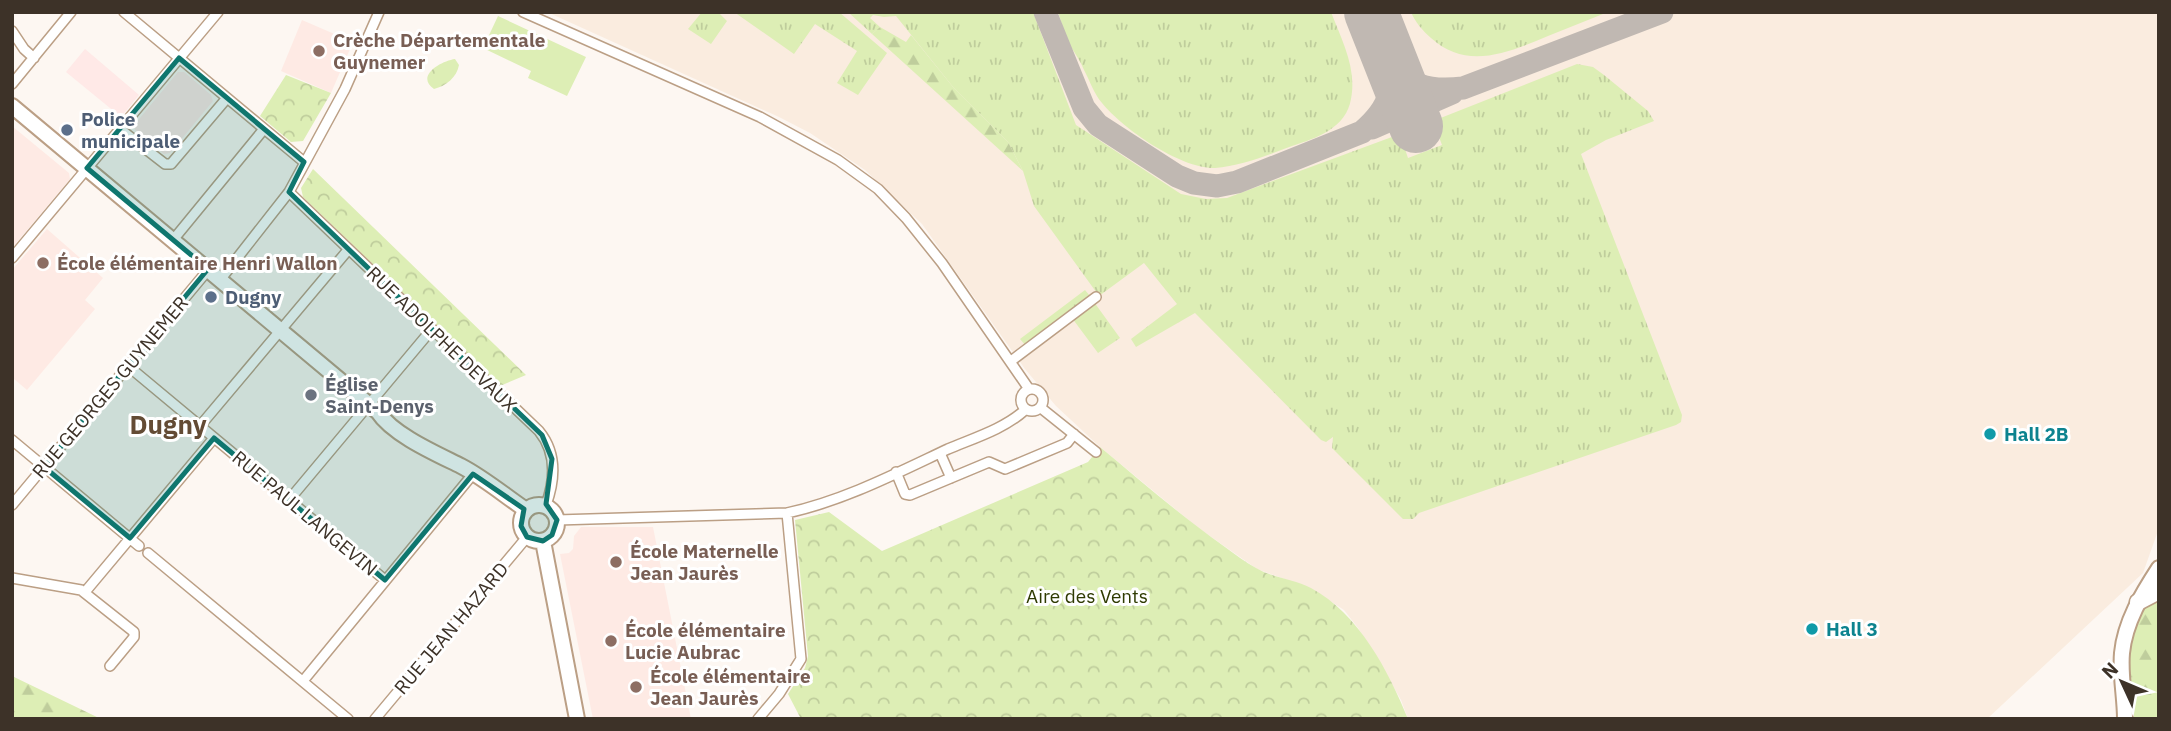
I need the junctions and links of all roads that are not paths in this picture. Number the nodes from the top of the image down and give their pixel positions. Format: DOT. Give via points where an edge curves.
graph roads {
  1 [pos="71,12"];
  2 [pos="124,12"];
  3 [pos="218,12"];
  4 [pos="379,12"];
  5 [pos="523,12"];
  6 [pos="12,31"];
  7 [pos="34,58"];
  8 [pos="179,58"];
  9 [pos="12,84"];
  10 [pos="227,98"];
  11 [pos="12,106"];
  12 [pos="120,129"];
  13 [pos="264,129"];
  14 [pos="304,162"];
  15 [pos="87,168"];
  16 [pos="289,192"];
  17 [pos="173,240"];
  18 [pos="348,250"];
  19 [pos="12,258"];
  20 [pos="214,275"];
  21 [pos="1096,298"];
  22 [pos="432,329"];
  23 [pos="280,331"];
  24 [pos="1011,361"];
  25 [pos="128,366"];
  26 [pos="1029,389"];
  27 [pos="1041,408"];
  28 [pos="373,409"];
  29 [pos="1025,410"];
  30 [pos="200,426"];
  31 [pos="1074,434"];
  32 [pos="215,438"];
  33 [pos="12,440"];
  34 [pos="1096,452"];
  35 [pos="940,453"];
  36 [pos="44,467"];
  37 [pos="896,472"];
  38 [pos="473,474"];
  39 [pos="951,478"];
  40 [pos="289,500"];
  41 [pos="12,505"];
  42 [pos="546,505"];
  43 [pos="526,510"];
  44 [pos="787,513"];
  45 [pos="557,520"];
  46 [pos="527,537"];
  47 [pos="130,538"];
  48 [pos="543,541"];
  49 [pos="139,546"];
  50 [pos="148,554"];
  51 [pos="2159,568"];
  52 [pos="12,578"];
  53 [pos="385,580"];
  54 [pos="2159,591"];
  55 [pos="85,592"];
  56 [pos="2138,602"];
  57 [pos="110,666"];
  58 [pos="303,681"];
  59 [pos="348,719"];
  60 [pos="375,719"];
  61 [pos="577,719"];
  62 [pos="758,719"];
  63 [pos="2125,719"];
  1 -- 7 [label="street"];
  2 -- 8 [label="street"];
  3 -- 8 [label="street"];
  4 -- 14 [label="street, RUE GEORGES GUYNEMER" via="351,78"];
  5 -- 24 [label="street" via="760,117 838,160 878,189 906,218"];
  6 -- 7 [label="street"];
  7 -- 9 [label="street"];
  8 -- 10 [label="street"];
  8 -- 12 [label="street"];
  10 -- 12 [label="street" via="171,164"];
  10 -- 13 [label="street"];
  11 -- 15 [label="main road"];
  12 -- 15 [label="street"];
  13 -- 14 [label="street"];
  13 -- 17 [label="street"];
  14 -- 16 [label="street, RUE GEORGES GUYNEMER"];
  15 -- 17 [label="main road"];
  15 -- 19 [label="street"];
  16 -- 18 [label="street, RUE ADOLPHE DEVAUX"];
  16 -- 20 [label="street, RUE GEORGES GUYNEMER"];
  17 -- 20 [label="main road"];
  18 -- 22 [label="street, RUE ADOLPHE DEVAUX"];
  18 -- 23 [label="street"];
  20 -- 23 [label="main road"];
  20 -- 25 [label="street, RUE GEORGES GUYNEMER"];
  21 -- 24 [label="street"];
  22 -- 28 [label="street"];
  22 -- 42 [label="street, RUE ADOLPHE DEVAUX" via="542,435 551,450 553,469"];
  23 -- 28 [label="main road"];
  23 -- 30 [label="street"];
  24 -- 26 [label="street"];
  25 -- 30 [label="street, RUE PAUL LANGEVIN"];
  25 -- 36 [label="street, RUE GEORGES GUYNEMER"];
  26 -- 27 [label="street" via="1042,395"];
  26 -- 29 [label="street" via="1021,397"];
  27 -- 29 [label="street"];
  27 -- 31 [label="street"];
  28 -- 38 [label="main road" via="410,430 417,442 435,455"];
  28 -- 40 [label="street"];
  29 -- 35 [label="street" via="1014,420"];
  30 -- 32 [label="street, RUE PAUL LANGEVIN"];
  31 -- 34 [label="street"];
  31 -- 39 [label="street" via="1066,443 1005,469 989,462"];
  32 -- 40 [label="street, RUE PAUL LANGEVIN"];
  32 -- 47 [label="street"];
  33 -- 36 [label="street"];
  35 -- 37 [label="street"];
  35 -- 39 [label="street"];
  36 -- 41 [label="street, RUE GEORGES GUYNEMER"];
  36 -- 47 [label="street"];
  37 -- 39 [label="street" via="905,494 910,495"];
  37 -- 44 [label="street" via="831,501"];
  38 -- 43 [label="main road"];
  38 -- 53 [label="street"];
  40 -- 53 [label="street, RUE PAUL LANGEVIN"];
  42 -- 43 [label="main road"];
  42 -- 45 [label="main road"];
  43 -- 46 [label="main road" via="521,526"];
  44 -- 45 [label="street"];
  44 -- 62 [label="street" via="801,659"];
  45 -- 48 [label="main road" via="555,532"];
  46 -- 48 [label="main road"];
  46 -- 60 [label="street, RUE JEAN HAZARD"];
  47 -- 49 [label="street"];
  47 -- 55 [label="street"];
  48 -- 61 [label="main road"];
  50 -- 58 [label="street"];
  51 -- 56 [label="main road"];
  52 -- 55 [label="street"];
  53 -- 58 [label="street"];
  54 -- 56 [label="highway"];
  55 -- 57 [label="street" via="134,632"];
  56 -- 63 [label="main road" via="2123,648"];
  58 -- 59 [label="street"];
}
